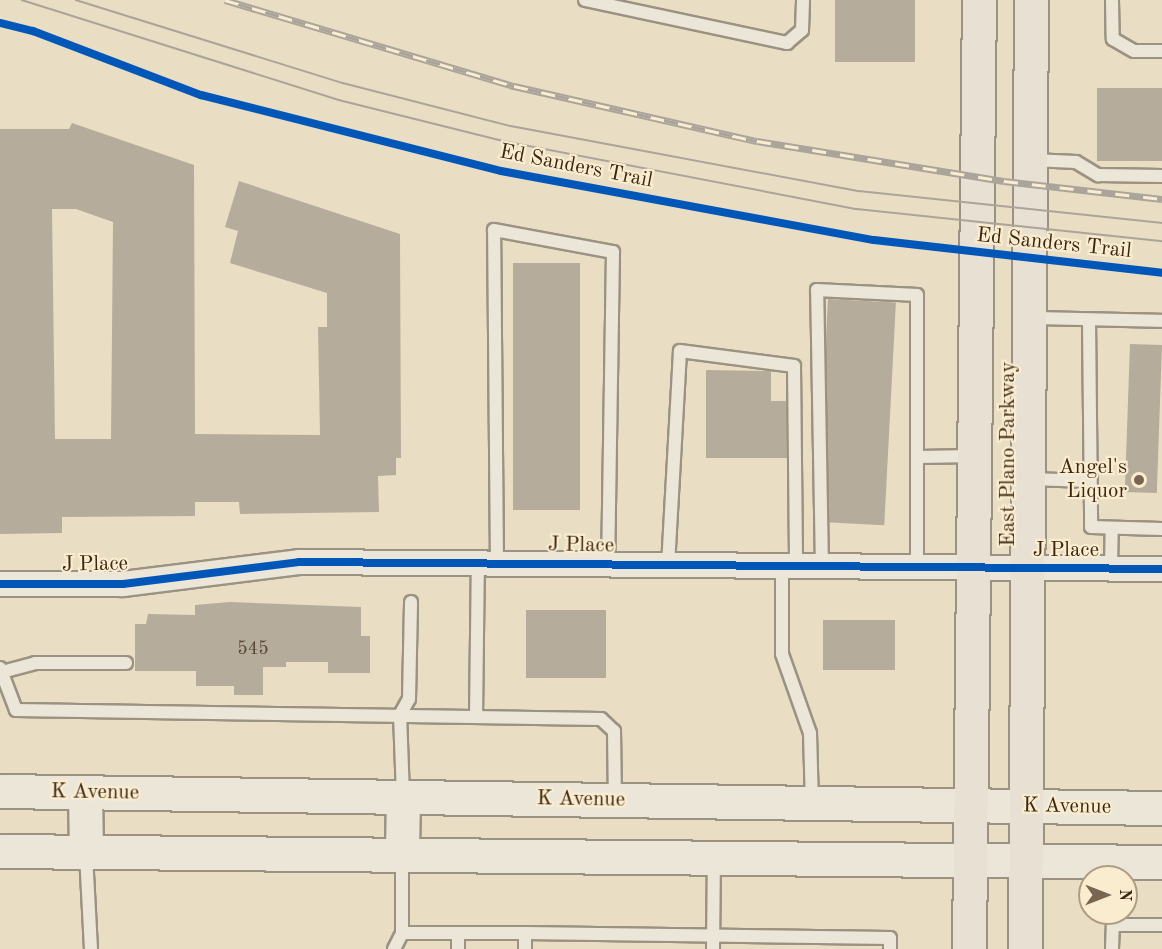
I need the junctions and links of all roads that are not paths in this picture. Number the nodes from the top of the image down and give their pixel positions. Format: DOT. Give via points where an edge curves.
graph roads {
  1 [pos="803,0"];
  2 [pos="978,0"];
  3 [pos="1031,0"];
  4 [pos="1112,0"];
  5 [pos="594,1"];
  6 [pos="1162,51"];
  7 [pos="1029,160"];
  8 [pos="1162,176"];
  9 [pos="1026,318"];
  10 [pos="1089,320"];
  11 [pos="1162,321"];
  12 [pos="975,456"];
  13 [pos="919,457"];
  14 [pos="1028,479"];
  15 [pos="1089,481"];
  16 [pos="1162,529"];
  17 [pos="1112,530"];
  18 [pos="488,563"];
  19 [pos="608,564"];
  20 [pos="668,566"];
  21 [pos="789,568"];
  22 [pos="822,568"];
  23 [pos="917,569"];
  24 [pos="1027,569"];
  25 [pos="1111,569"];
  26 [pos="1162,569"];
  27 [pos="974,570"];
  28 [pos="0,584"];
  29 [pos="411,602"];
  30 [pos="126,663"];
  31 [pos="1,670"];
  32 [pos="400,715"];
  33 [pos="476,717"];
  34 [pos="0,790"];
  35 [pos="86,793"];
  36 [pos="403,797"];
  37 [pos="615,801"];
  38 [pos="813,804"];
  39 [pos="971,806"];
  40 [pos="1026,807"];
  41 [pos="1162,808"];
  42 [pos="86,850"];
  43 [pos="0,851"];
  44 [pos="402,852"];
  45 [pos="714,857"];
  46 [pos="970,860"];
  47 [pos="1026,860"];
  48 [pos="1162,862"];
  49 [pos="1078,865"];
  50 [pos="1138,865"];
  51 [pos="1138,922"];
  52 [pos="1112,925"];
  53 [pos="1162,925"];
  54 [pos="402,933"];
  55 [pos="458,933"];
  56 [pos="525,933"];
  57 [pos="713,936"];
  58 [pos="91,949"];
  59 [pos="394,949"];
  60 [pos="458,949"];
  61 [pos="525,949"];
  62 [pos="713,949"];
  63 [pos="890,949"];
  64 [pos="969,949"];
  65 [pos="1025,949"];
  66 [pos="1112,949"];
  1 -- 5 [label="lane" via="802,30 787,43"];
  2 -- 12 [label="main road, East Plano Parkway"];
  3 -- 7 [label="main road, East Plano Parkway"];
  4 -- 6 [label="lane" via="1113,39 1134,51"];
  7 -- 8 [label="lane" via="1076,162 1098,174"];
  7 -- 9 [label="main road, East Plano Parkway"];
  9 -- 10 [label="lane"];
  9 -- 14 [label="main road, East Plano Parkway"];
  10 -- 11 [label="lane"];
  10 -- 15 [label="lane"];
  12 -- 13 [label="lane"];
  12 -- 27 [label="main road, East Plano Parkway"];
  13 -- 22 [label="lane" via="917,295 817,290"];
  13 -- 23 [label="lane"];
  14 -- 15 [label="lane"];
  14 -- 24 [label="main road, East Plano Parkway"];
  15 -- 17 [label="lane" via="1091,527"];
  16 -- 17 [label="lane"];
  17 -- 25 [label="lane"];
  18 -- 19 [label="street, J Place"];
  18 -- 19 [label="lane" via="494,230 613,252"];
  18 -- 28 [label="street, J Place" via="298,562 123,584"];
  18 -- 33 [label="lane"];
  19 -- 20 [label="street, J Place"];
  20 -- 21 [label="street, J Place"];
  20 -- 21 [label="lane" via="680,351 794,366"];
  21 -- 22 [label="street, J Place"];
  21 -- 38 [label="lane" via="782,654 810,733"];
  22 -- 23 [label="street, J Place"];
  23 -- 27 [label="street, J Place"];
  24 -- 25 [label="street, J Place"];
  24 -- 27 [label="street, J Place"];
  24 -- 40 [label="main road, East Plano Parkway"];
  25 -- 26 [label="street, J Place"];
  27 -- 39 [label="main road, East Plano Parkway"];
  29 -- 32 [label="lane" via="409,699"];
  30 -- 31 [label="lane" via="35,663"];
  31 -- 32 [label="lane" via="16,710"];
  32 -- 33 [label="lane"];
  32 -- 36 [label="lane"];
  33 -- 37 [label="lane" via="601,719 614,731"];
  34 -- 35 [label="main road, K Avenue"];
  35 -- 36 [label="main road, K Avenue"];
  35 -- 42 [label="main road"];
  36 -- 37 [label="main road, K Avenue"];
  36 -- 44 [label="main road"];
  37 -- 38 [label="main road, K Avenue"];
  38 -- 39 [label="main road, K Avenue"];
  39 -- 40 [label="main road, K Avenue"];
  39 -- 46 [label="main road, East Plano Parkway"];
  40 -- 41 [label="main road, K Avenue"];
  40 -- 47 [label="main road, East Plano Parkway"];
  42 -- 43 [label="main road"];
  42 -- 44 [label="main road"];
  42 -- 58 [label="lane"];
  44 -- 45 [label="main road"];
  44 -- 54 [label="lane"];
  45 -- 46 [label="main road"];
  45 -- 57 [label="lane"];
  46 -- 47 [label="main road"];
  46 -- 64 [label="main road, East Plano Parkway"];
  47 -- 49 [label="main road"];
  47 -- 65 [label="main road, East Plano Parkway"];
  48 -- 50 [label="main road"];
  51 -- 53 [label="lane"];
  52 -- 66 [label="lane"];
  54 -- 55 [label="lane"];
  54 -- 59 [label="lane"];
  55 -- 56 [label="lane"];
  55 -- 60 [label="lane"];
  56 -- 57 [label="lane"];
  56 -- 61 [label="lane"];
  57 -- 62 [label="lane"];
  57 -- 63 [label="lane" via="890,938"];
}
